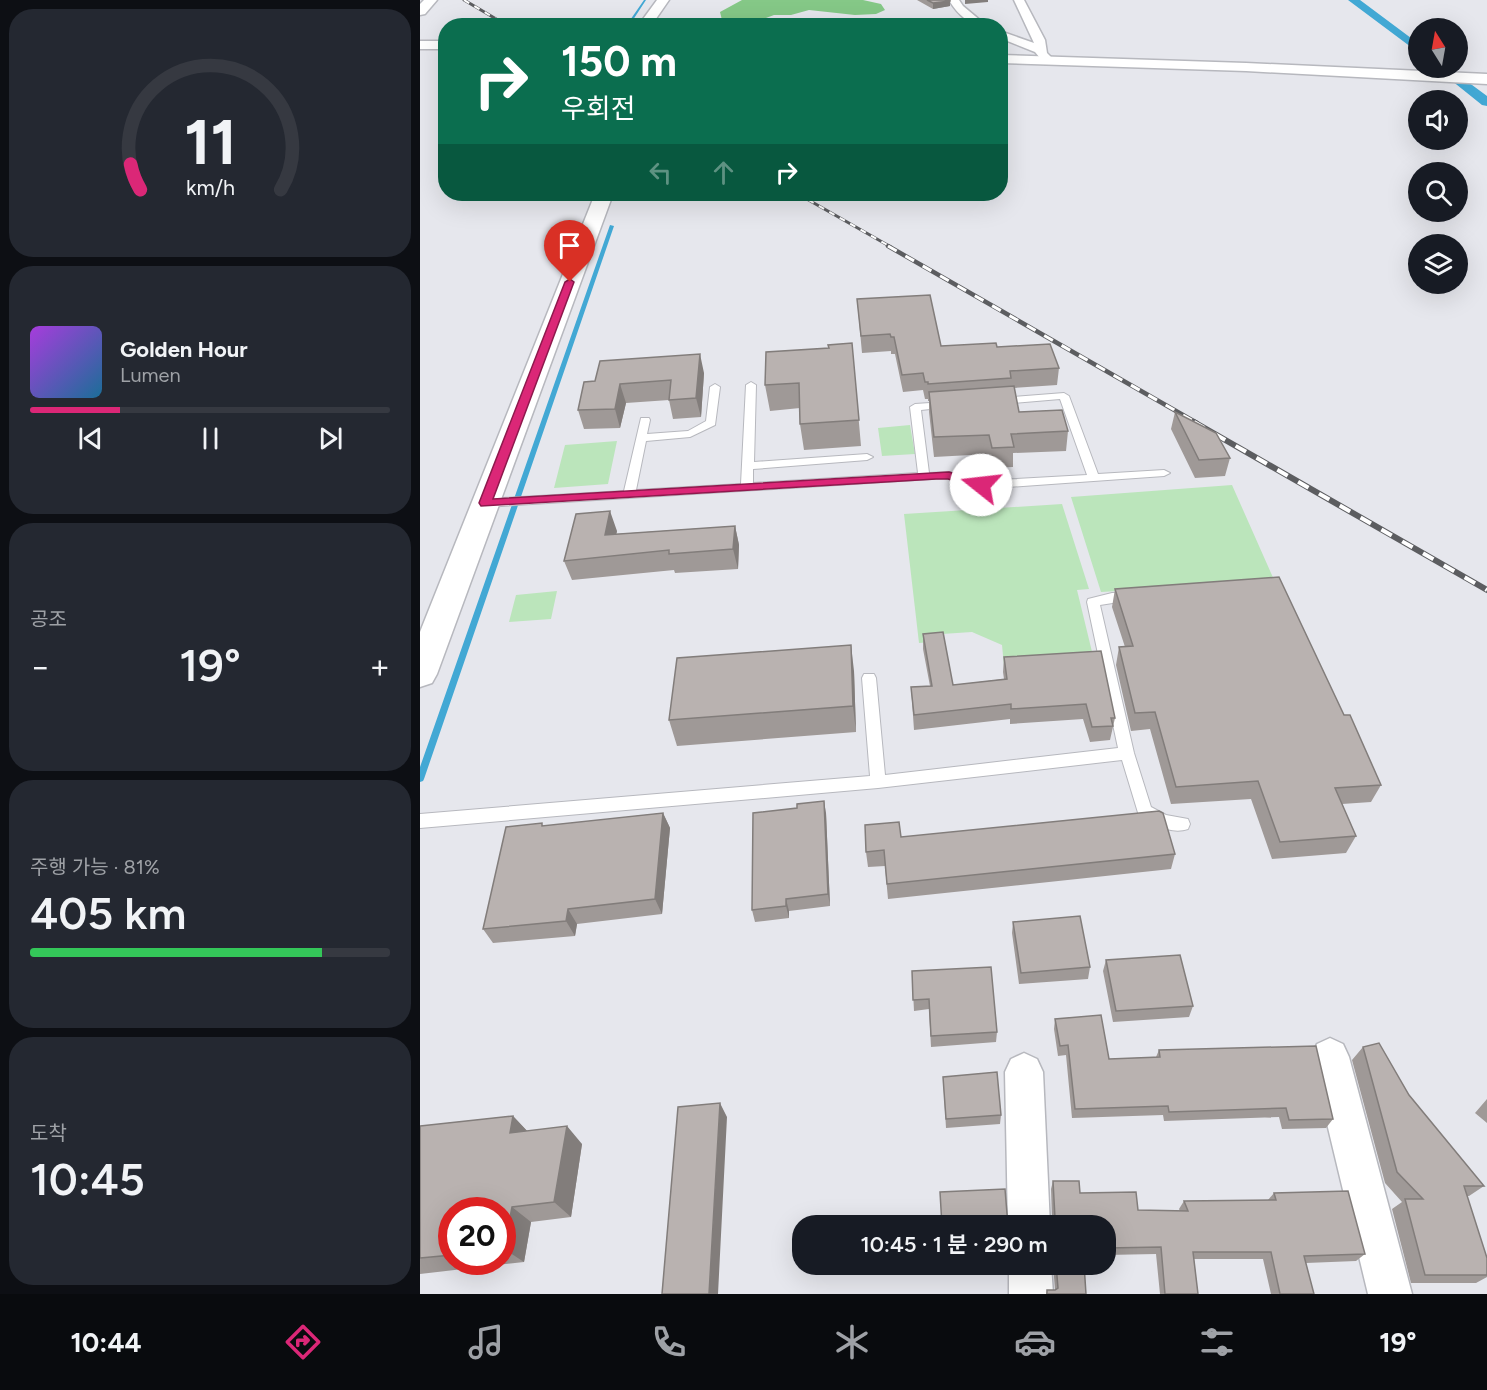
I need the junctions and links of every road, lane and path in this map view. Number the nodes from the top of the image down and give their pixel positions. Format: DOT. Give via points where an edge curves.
graph roads {
  1 [pos="431,0"];
  2 [pos="663,0"];
  3 [pos="954,0"];
  4 [pos="1019,0"];
  5 [pos="420,11"];
  6 [pos="649,18"];
  7 [pos="972,18"];
  8 [pos="1008,38"];
  9 [pos="420,45"];
  10 [pos="438,45"];
  11 [pos="1045,55"];
  12 [pos="1008,58"];
  13 [pos="1481,79"];
  14 [pos="601,201"];
  15 [pos="752,385"];
  16 [pos="715,387"];
  17 [pos="984,402"];
  18 [pos="961,404"];
  19 [pos="645,420"];
  20 [pos="641,438"];
  21 [pos="867,457"];
  22 [pos="748,466"];
  23 [pos="1164,473"];
  24 [pos="924,477"];
  25 [pos="1094,478"];
  26 [pos="747,488"];
  27 [pos="629,494"];
  28 [pos="486,503"];
  29 [pos="1146,595"];
  30 [pos="420,674"];
  31 [pos="869,678"];
  32 [pos="1126,753"];
  33 [pos="878,782"];
  34 [pos="420,821"];
  35 [pos="1182,824"];
  36 [pos="1330,1057"];
  37 [pos="1024,1072"];
  38 [pos="1029,1215"];
  39 [pos="1030,1275"];
  40 [pos="1031,1294"];
  41 [pos="1390,1294"];
  1 -- 5 [label="main road"];
  2 -- 6 [label="main road"];
  3 -- 7 [label="street"];
  4 -- 11 [label="street"];
  8 -- 11 [label="street"];
  9 -- 10 [label="main road"];
  11 -- 12 [label="main road"];
  11 -- 13 [label="main road"];
  14 -- 28 [label="main road"];
  15 -- 22 [label="lane"];
  16 -- 20 [label="lane" via="711,423 690,434"];
  17 -- 25 [label="lane" via="1064,396"];
  18 -- 24 [label="lane" via="915,407"];
  19 -- 20 [label="lane"];
  20 -- 27 [label="lane"];
  21 -- 22 [label="lane"];
  22 -- 26 [label="lane"];
  23 -- 25 [label="lane"];
  24 -- 25 [label="lane" via="949,476 981,485"];
  24 -- 26 [label="lane"];
  26 -- 27 [label="lane"];
  27 -- 28 [label="lane"];
  28 -- 30 [label="main road"];
  29 -- 32 [label="lane" via="1093,602"];
  31 -- 33 [label="lane"];
  32 -- 33 [label="lane"];
  32 -- 35 [label="lane" via="1145,811 1163,821"];
  33 -- 34 [label="lane"];
  36 -- 41 [label="street"];
  37 -- 38 [label="street"];
  39 -- 40 [label="street"];
}
